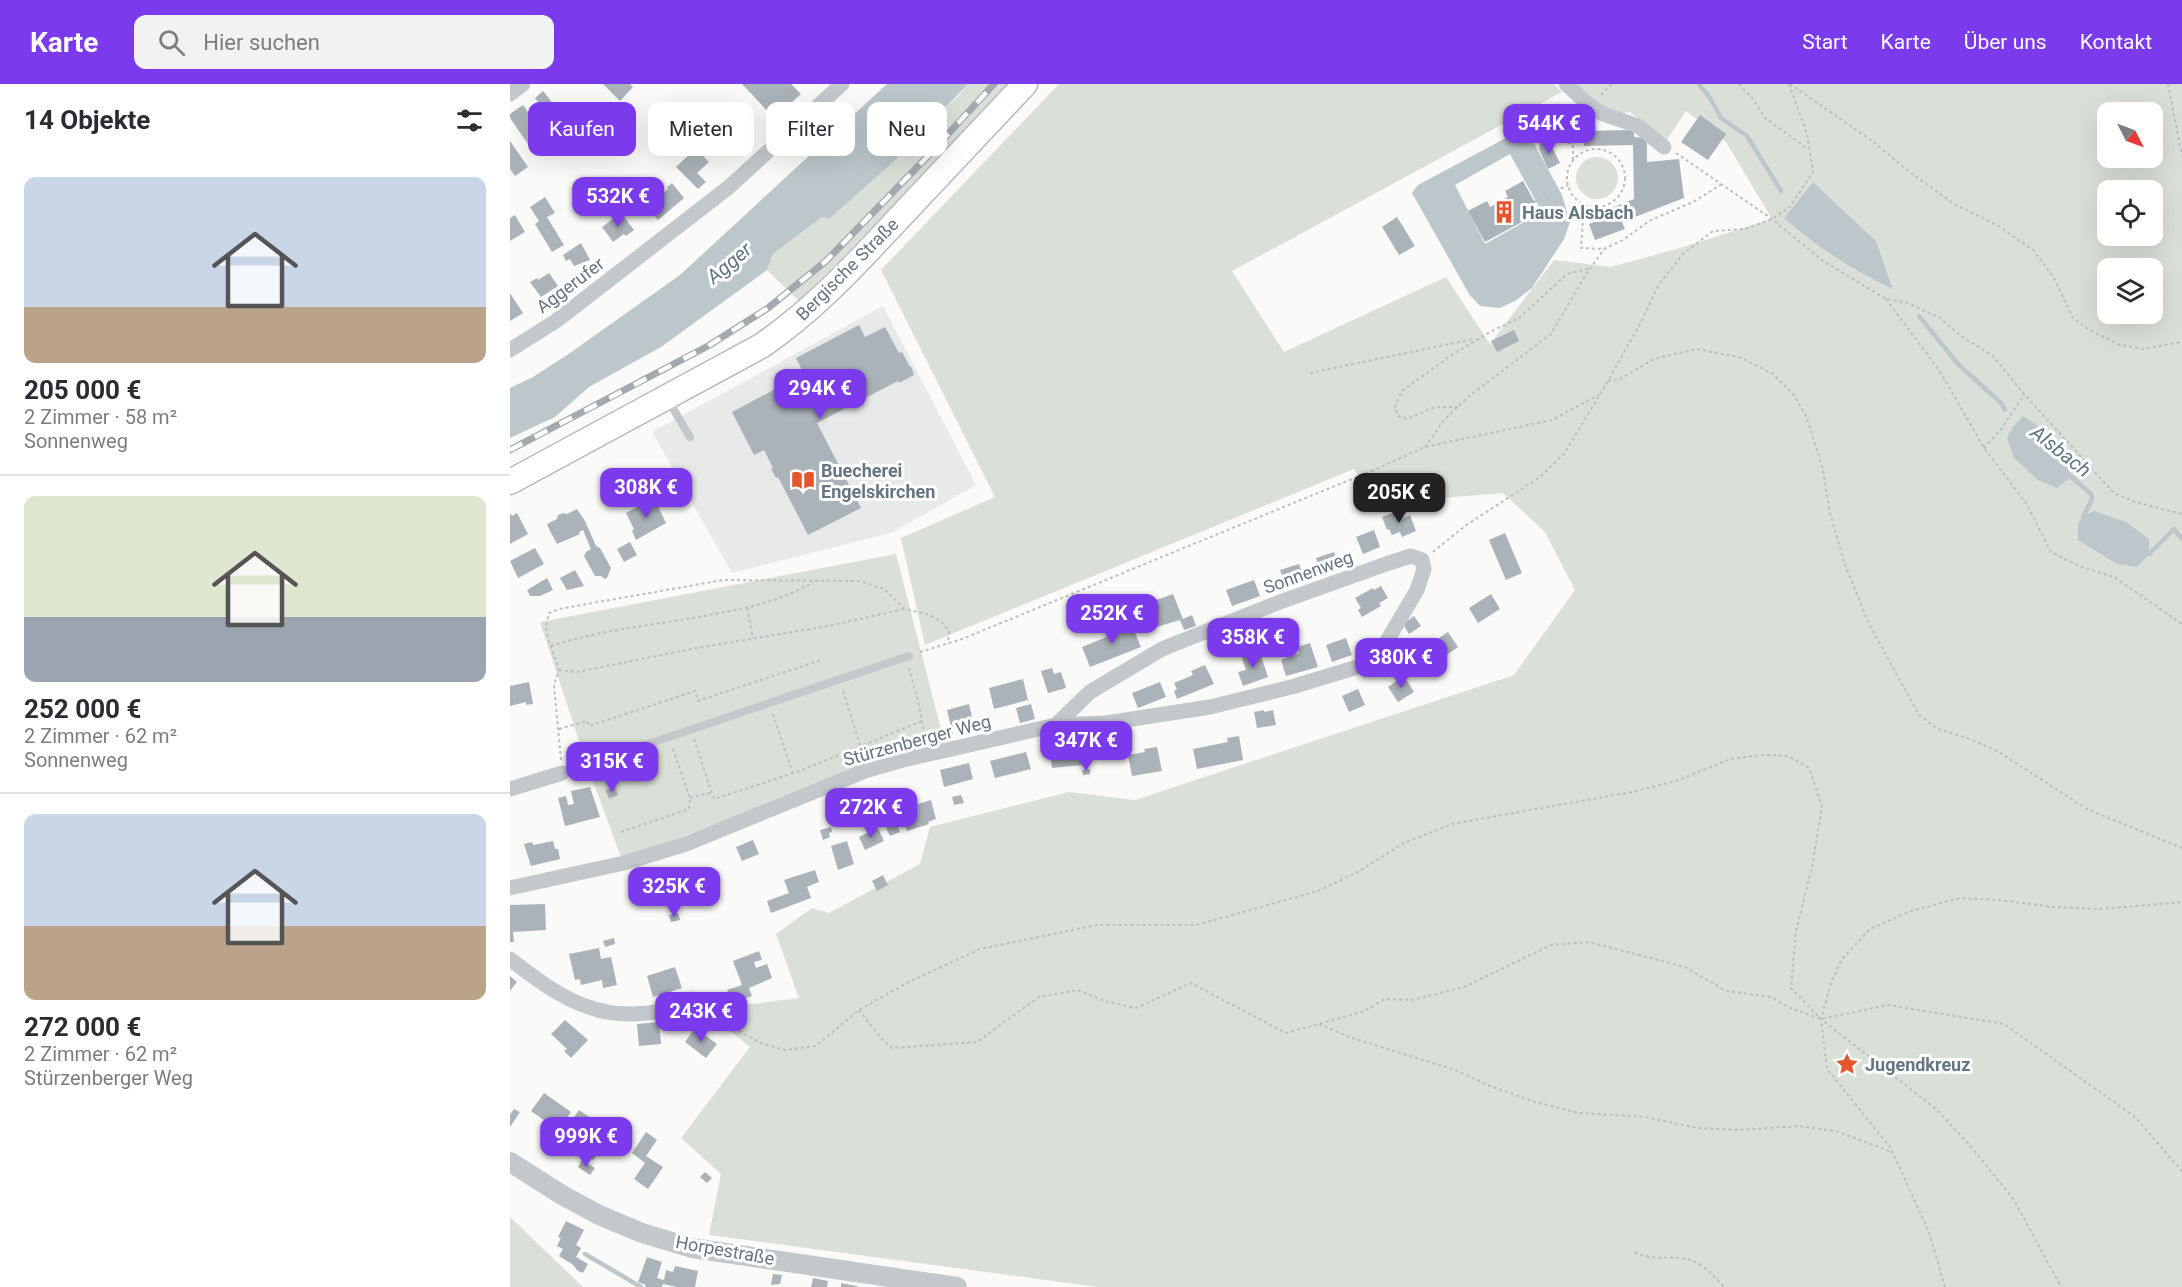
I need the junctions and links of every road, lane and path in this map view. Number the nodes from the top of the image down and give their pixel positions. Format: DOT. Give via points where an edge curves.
graph roads {
  1 [pos="523,84"];
  2 [pos="842,84"];
  3 [pos="1025,84"];
  4 [pos="1566,84"];
  5 [pos="1739,84"];
  6 [pos="1789,84"];
  7 [pos="2168,84"];
  8 [pos="510,94"];
  9 [pos="1590,106"];
  10 [pos="1664,147"];
  11 [pos="1809,150"];
  12 [pos="2182,156"];
  13 [pos="1573,160"];
  14 [pos="1722,184"];
  15 [pos="1568,185"];
  16 [pos="1535,201"];
  17 [pos="1584,205"];
  18 [pos="1772,219"];
  19 [pos="1604,249"];
  20 [pos="1590,268"];
  21 [pos="1886,298"];
  22 [pos="1477,339"];
  23 [pos="2182,342"];
  24 [pos="510,350"];
  25 [pos="1310,373"];
  26 [pos="1608,381"];
  27 [pos="1602,393"];
  28 [pos="2024,394"];
  29 [pos="667,398"];
  30 [pos="1458,407"];
  31 [pos="690,437"];
  32 [pos="1425,447"];
  33 [pos="1984,448"];
  34 [pos="510,482"];
  35 [pos="2182,514"];
  36 [pos="1422,561"];
  37 [pos="816,580"];
  38 [pos="747,608"];
  39 [pos="905,609"];
  40 [pos="2182,624"];
  41 [pos="753,638"];
  42 [pos="948,643"];
  43 [pos="551,646"];
  44 [pos="908,656"];
  45 [pos="821,660"];
  46 [pos="559,670"];
  47 [pos="839,680"];
  48 [pos="770,703"];
  49 [pos="922,721"];
  50 [pos="1056,725"];
  51 [pos="559,729"];
  52 [pos="691,731"];
  53 [pos="949,733"];
  54 [pos="669,738"];
  55 [pos="924,743"];
  56 [pos="860,747"];
  57 [pos="903,760"];
  58 [pos="562,773"];
  59 [pos="793,774"];
  60 [pos="510,789"];
  61 [pos="711,793"];
  62 [pos="690,798"];
  63 [pos="621,832"];
  64 [pos="2182,848"];
  65 [pos="510,888"];
  66 [pos="2182,902"];
  67 [pos="510,959"];
  68 [pos="692,999"];
  69 [pos="858,1010"];
  70 [pos="1821,1019"];
  71 [pos="1319,1024"];
  72 [pos="1893,1152"];
  73 [pos="510,1162"];
  74 [pos="2182,1171"];
  75 [pos="1635,1252"];
  76 [pos="957,1287"];
  77 [pos="1724,1287"];
  78 [pos="1945,1287"];
  79 [pos="2061,1287"];
  1 -- 8 [label="street"];
  2 -- 24 [label="street, Aggerufer" via="729,187 556,321"];
  3 -- 29 [label="main road, Bergische Straße" via="808,312 761,346"];
  4 -- 9 [label="street"];
  5 -- 11 [label="path" via="1766,118"];
  6 -- 11 [label="path"];
  6 -- 23 [label="path" via="1954,204 1997,225 2033,250 2054,278 2073,318 2088,329 2120,345 2144,349"];
  7 -- 12 [label="path"];
  9 -- 10 [label="street" via="1638,126"];
  9 -- 13 [label="path" via="1573,130"];
  10 -- 14 [label="path"];
  11 -- 18 [label="path" via="1813,172 1790,207"];
  13 -- 15 [label="path"];
  13 -- 17 [label="path" via="1580,153 1600,148 1624,166 1625,186 1613,202 1604,207"];
  14 -- 18 [label="path"];
  14 -- 19 [label="path" via="1695,201 1648,221"];
  15 -- 16 [label="path"];
  15 -- 17 [label="path" via="1576,200"];
  17 -- 19 [label="path" via="1581,248"];
  18 -- 21 [label="path" via="1823,261"];
  18 -- 26 [label="path" via="1745,229 1713,231 1684,253 1659,284"];
  19 -- 20 [label="path"];
  20 -- 22 [label="path" via="1568,274 1519,318"];
  20 -- 30 [label="path" via="1551,334"];
  21 -- 28 [label="path" via="1940,318 1994,356"];
  21 -- 33 [label="path" via="1941,373"];
  22 -- 25 [label="path"];
  22 -- 30 [label="path" via="1402,391 1395,407 1398,416 1407,419 1436,407"];
  26 -- 27 [label="path"];
  26 -- 64 [label="path" via="1620,379 1654,359 1696,349 1739,357 1773,374 1794,395 1807,418 1845,565 1869,624 1919,715 1938,729 1999,752 2087,808"];
  27 -- 32 [label="path" via="1552,420"];
  27 -- 36 [label="path" via="1564,454 1540,477 1465,526"];
  28 -- 33 [label="path"];
  28 -- 35 [label="path" via="2114,493"];
  29 -- 31 [label="lane"];
  29 -- 34 [label="main road, Bergische Straße"];
  30 -- 32 [label="path"];
  32 -- 42 [label="path"];
  33 -- 40 [label="path" via="2026,503 2051,552 2114,577"];
  36 -- 50 [label="street, Sonnenweg" via="1411,556 1386,564 1162,649 1090,692"];
  36 -- 50 [label="street, Stürzenberger Weg" via="1424,569 1417,590 1384,646 1364,665 1210,707 1106,723"];
  37 -- 38 [label="path" via="799,591"];
  37 -- 39 [label="path" via="860,581 884,589"];
  37 -- 43 [label="path" via="723,580 559,609 549,613 547,619"];
  38 -- 41 [label="path"];
  38 -- 43 [label="path" via="578,637"];
  39 -- 41 [label="path"];
  39 -- 42 [label="path" via="930,615 942,623 949,632"];
  41 -- 46 [label="path" via="578,672"];
  42 -- 44 [label="path"];
  43 -- 46 [label="path"];
  44 -- 47 [label="lane"];
  44 -- 49 [label="path"];
  45 -- 51 [label="path" via="699,701 694,691 589,726 587,721"];
  46 -- 51 [label="path" via="554,685"];
  47 -- 48 [label="lane"];
  47 -- 56 [label="path"];
  48 -- 52 [label="lane"];
  48 -- 59 [label="path"];
  49 -- 55 [label="path"];
  49 -- 56 [label="path"];
  50 -- 57 [label="street, Stürzenberger Weg"];
  51 -- 58 [label="path"];
  52 -- 54 [label="lane"];
  52 -- 61 [label="path"];
  53 -- 55 [label="lane"];
  54 -- 58 [label="lane"];
  54 -- 62 [label="path"];
  55 -- 57 [label="lane"];
  56 -- 59 [label="path"];
  57 -- 65 [label="street, Stürzenberger Weg" via="865,771 686,844 624,863"];
  58 -- 60 [label="street"];
  59 -- 61 [label="path" via="714,799"];
  61 -- 62 [label="path"];
  62 -- 63 [label="path" via="689,809"];
  66 -- 70 [label="path" via="2101,909 1960,898 1911,911 1870,929 1842,959"];
  67 -- 68 [label="street" via="570,1001 609,1013 682,1010"];
  68 -- 69 [label="path" via="729,1026 785,1050 816,1046"];
  69 -- 70 [label="path" via="980,949 1097,925 1196,925 1318,891 1404,843 1452,824 1637,791 1679,780 1730,759 1761,755 1788,756 1809,768 1822,806 1796,932 1791,988"];
  69 -- 71 [label="path" via="892,1048 977,1042 1040,997 1078,990 1136,1008 1191,983 1286,1033"];
  70 -- 71 [label="path" via="1770,996 1726,991 1685,967 1589,942 1551,945 1464,987 1412,999 1385,999 1362,1012"];
  70 -- 72 [label="path" via="1827,1069"];
  70 -- 74 [label="path" via="1888,1005 2004,1024 2135,1116"];
  70 -- 79 [label="path" via="1936,1109 1968,1143 2014,1200"];
  71 -- 72 [label="path" via="1535,1102 1578,1113 1645,1117 1697,1128 1798,1126 1835,1131"];
  72 -- 78 [label="path" via="1929,1232"];
  73 -- 76 [label="street, Horpestraße" via="598,1215 692,1248"];
  75 -- 77 [label="path" via="1647,1258 1688,1259"];
}
